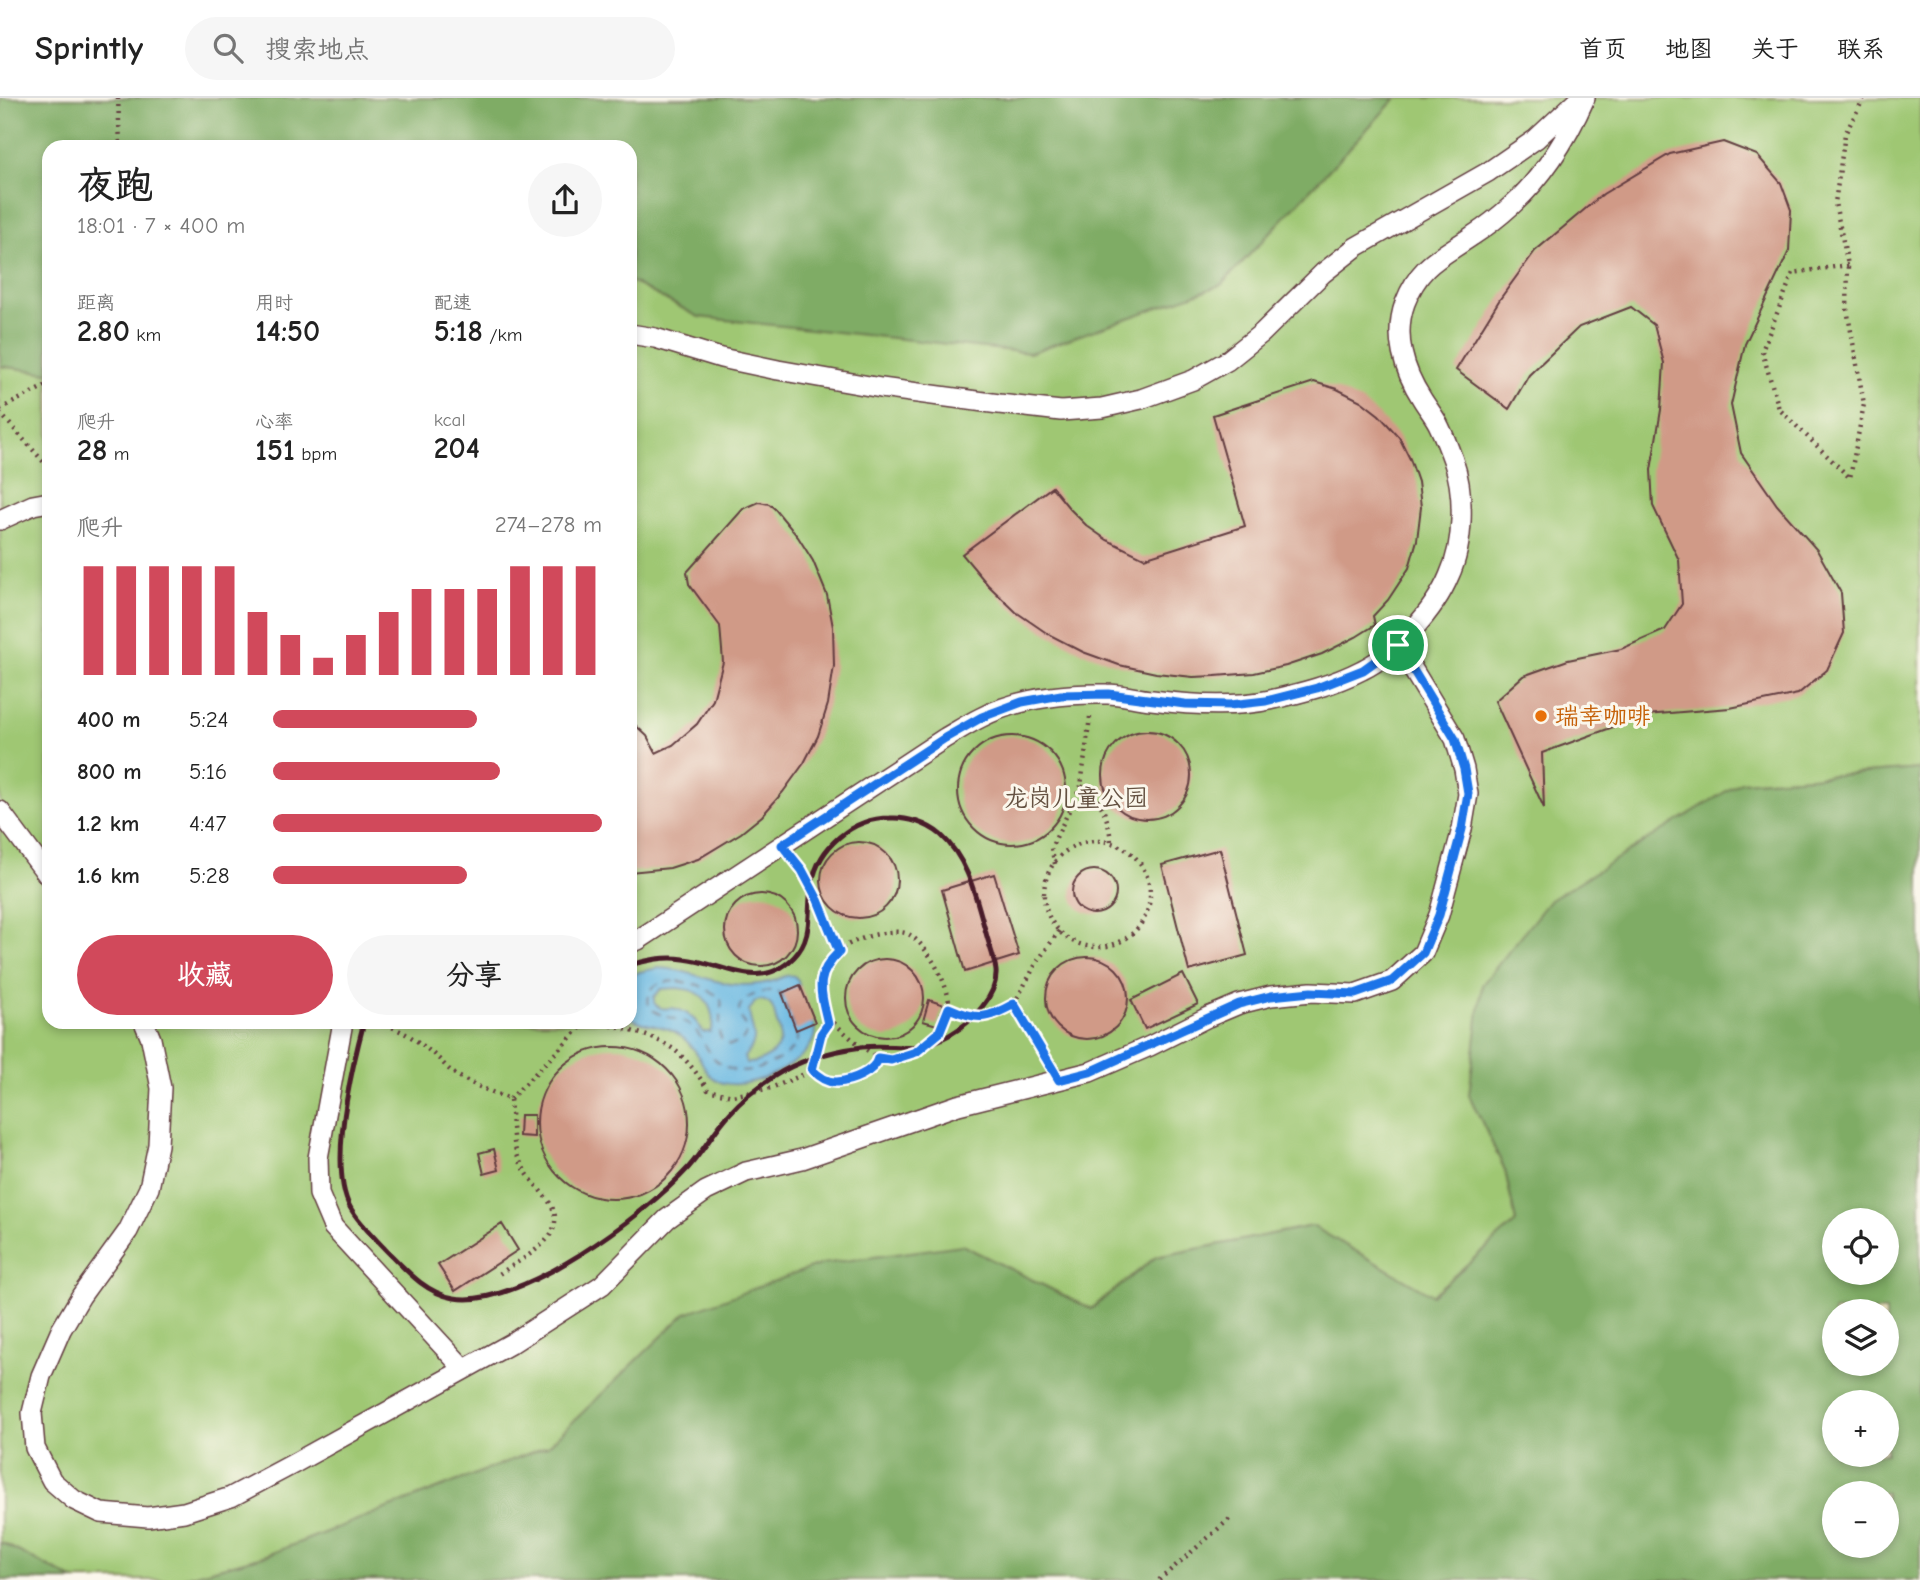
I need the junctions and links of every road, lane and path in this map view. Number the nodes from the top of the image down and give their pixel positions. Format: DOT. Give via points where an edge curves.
graph roads {
  1 [pos="118,98"];
  2 [pos="1582,98"];
  3 [pos="1864,98"];
  4 [pos="120,140"];
  5 [pos="1848,265"];
  6 [pos="637,335"];
  7 [pos="42,388"];
  8 [pos="0,411"];
  9 [pos="42,460"];
  10 [pos="42,503"];
  11 [pos="0,520"];
  12 [pos="1398,645"];
  13 [pos="1092,695"];
  14 [pos="1081,786"];
  15 [pos="0,811"];
  16 [pos="1111,842"];
  17 [pos="782,845"];
  18 [pos="1055,863"];
  19 [pos="42,868"];
  20 [pos="1059,930"];
  21 [pos="637,940"];
  22 [pos="839,952"];
  23 [pos="1014,1004"];
  24 [pos="949,1008"];
  25 [pos="828,1024"];
  26 [pos="147,1029"];
  27 [pos="342,1029"];
  28 [pos="398,1029"];
  29 [pos="579,1029"];
  30 [pos="620,1029"];
  31 [pos="878,1058"];
  32 [pos="812,1070"];
  33 [pos="1059,1080"];
  34 [pos="510,1099"];
  35 [pos="499,1274"];
  36 [pos="464,1369"];
  37 [pos="1233,1516"];
  38 [pos="1160,1580"];
  1 -- 4 [label="path"];
  2 -- 6 [label="lane" via="1489,172 1356,247 1227,361 1193,380 1141,399 1061,411 999,404 778,370"];
  2 -- 12 [label="lane" via="1574,123 1546,167 1513,204 1429,265 1405,305 1400,327 1406,371 1440,426 1455,464 1462,504 1450,576"];
  3 -- 5 [label="path" via="1845,134 1835,203"];
  5 -- 5 [label="path" via="1847,309 1864,404 1850,478 1779,409 1762,351 1793,273"];
  7 -- 8 [label="path"];
  8 -- 9 [label="path"];
  10 -- 11 [label="lane"];
  12 -- 13 [label="lane" via="1363,670 1266,701 1185,704"];
  12 -- 33 [label="lane" via="1455,739 1468,793 1439,915 1423,953 1380,986 1355,994 1311,992 1239,1004 1090,1072"];
  13 -- 14 [label="path"];
  13 -- 17 [label="lane" via="1022,702 982,717"];
  14 -- 16 [label="path" via="1097,799 1109,822"];
  14 -- 18 [label="path" via="1051,848"];
  15 -- 19 [label="lane"];
  16 -- 18 [label="path" via="1086,841 1062,853"];
  16 -- 20 [label="path" via="1134,854 1148,876 1150,901 1140,925 1121,942 1096,948 1071,941"];
  17 -- 21 [label="lane"];
  17 -- 22 [label="path" via="813,890"];
  18 -- 20 [label="path" via="1047,873 1044,899"];
  20 -- 23 [label="path"];
  22 -- 24 [label="path" via="875,935 908,933 936,964"];
  22 -- 25 [label="path" via="822,974"];
  23 -- 24 [label="path" via="990,1017 964,1015"];
  23 -- 33 [label="path"];
  24 -- 31 [label="path" via="939,1033 916,1052 891,1060"];
  25 -- 31 [label="path" via="834,1023"];
  25 -- 32 [label="path"];
  26 -- 36 [label="lane" via="161,1088 158,1144 149,1188 128,1231 61,1330 41,1376 33,1413 35,1448 52,1481 101,1513 148,1517 184,1512 231,1497"];
  27 -- 36 [label="lane" via="318,1158 319,1194 333,1227"];
  28 -- 34 [label="path" via="454,1073"];
  29 -- 34 [label="path"];
  30 -- 32 [label="path" via="675,1050 708,1090 732,1096 771,1088"];
  31 -- 32 [label="path" via="871,1069 835,1082"];
  33 -- 36 [label="lane" via="958,1105 802,1159 746,1172 706,1191 667,1219 602,1285"];
  34 -- 35 [label="path" via="519,1159 556,1212 556,1223 541,1246"];
  37 -- 38 [label="path"];
}
